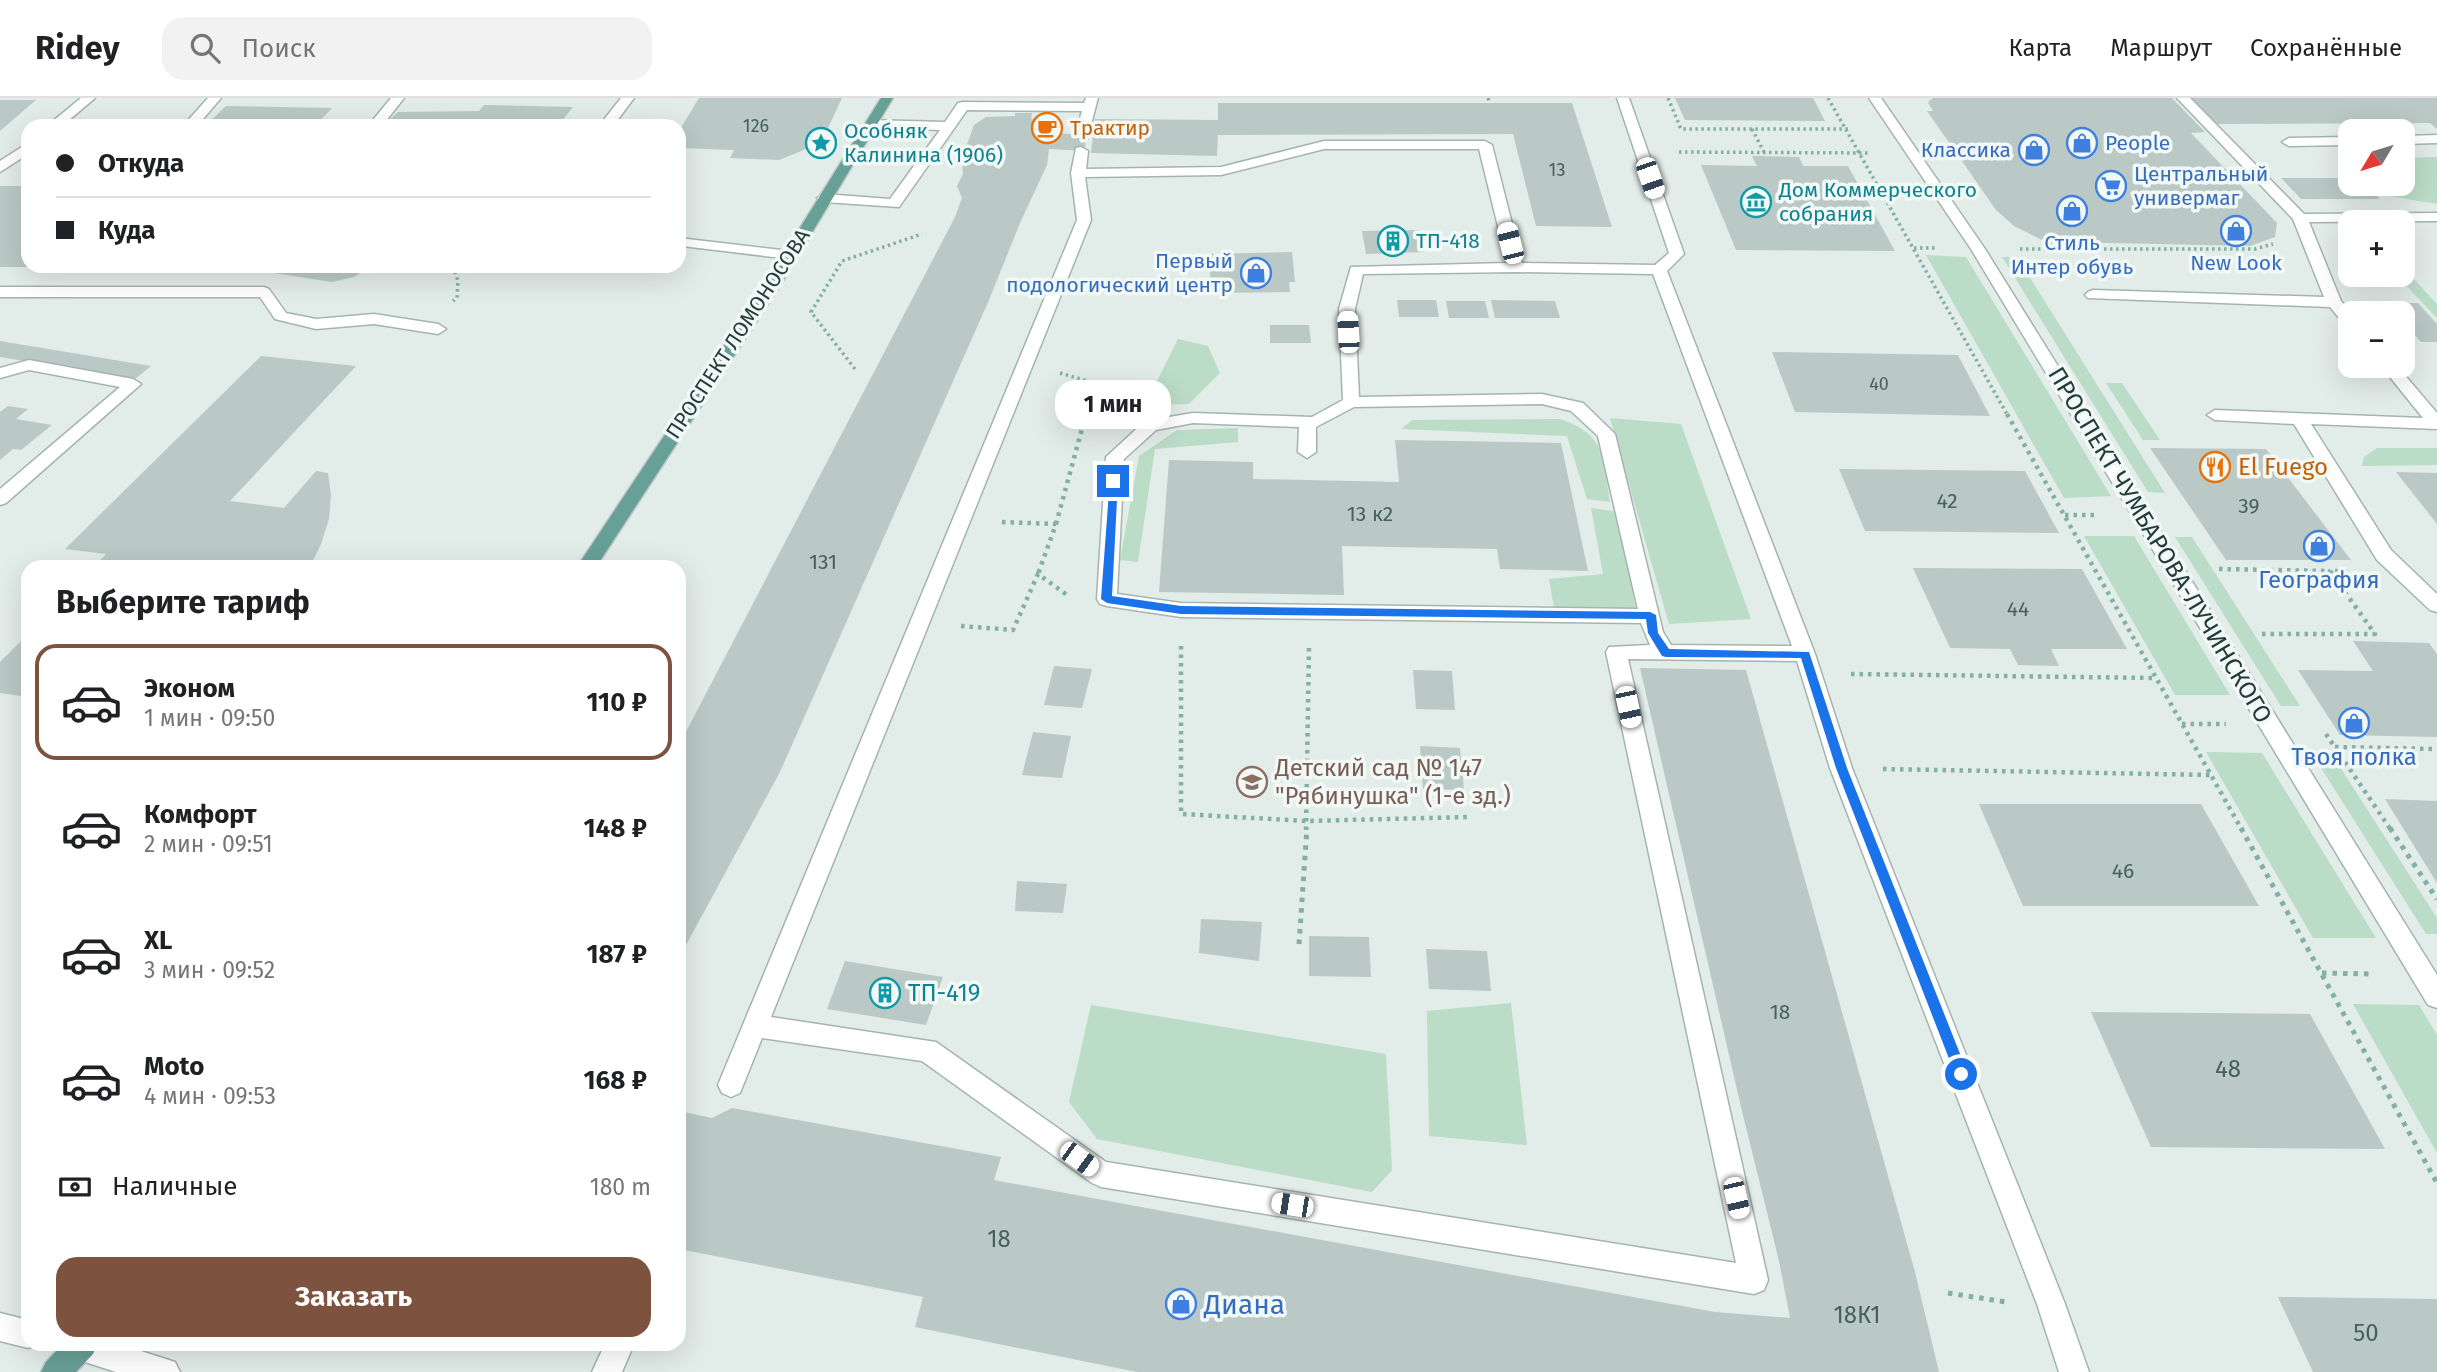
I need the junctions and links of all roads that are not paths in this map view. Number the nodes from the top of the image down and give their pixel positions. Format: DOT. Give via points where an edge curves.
graph roads {
  1 [pos="89,98"];
  2 [pos="215,98"];
  3 [pos="398,98"];
  4 [pos="628,98"];
  5 [pos="887,98"];
  6 [pos="1623,98"];
  7 [pos="1875,98"];
  8 [pos="2183,98"];
  9 [pos="1091,103"];
  10 [pos="63,119"];
  11 [pos="196,119"];
  12 [pos="381,119"];
  13 [pos="612,119"];
  14 [pos="873,123"];
  15 [pos="946,126"];
  16 [pos="1082,136"];
  17 [pos="2437,139"];
  18 [pos="2415,140"];
  19 [pos="2338,141"];
  20 [pos="2289,142"];
  21 [pos="1081,151"];
  22 [pos="21,152"];
  23 [pos="4,165"];
  24 [pos="1078,173"];
  25 [pos="824,198"];
  26 [pos="2437,216"];
  27 [pos="2300,218"];
  28 [pos="686,242"];
  29 [pos="790,255"];
  30 [pos="1516,267"];
  31 [pos="1658,270"];
  32 [pos="0,292"];
  33 [pos="2093,295"];
  34 [pos="2334,302"];
  35 [pos="2338,307"];
  36 [pos="438,329"];
  37 [pos="0,373"];
  38 [pos="2399,378"];
  39 [pos="1351,402"];
  40 [pos="2215,415"];
  41 [pos="2299,418"];
  42 [pos="1308,422"];
  43 [pos="2437,424"];
  44 [pos="1307,452"];
  45 [pos="0,499"];
  46 [pos="591,560"];
  47 [pos="2437,605"];
  48 [pos="1650,615"];
  49 [pos="1666,653"];
  50 [pos="1808,664"];
  51 [pos="2437,997"];
  52 [pos="755,1026"];
  53 [pos="731,1085"];
  54 [pos="0,1327"];
  55 [pos="21,1332"];
  56 [pos="73,1351"];
  57 [pos="97,1351"];
  58 [pos="617,1351"];
  59 [pos="56,1372"];
  60 [pos="165,1372"];
  61 [pos="607,1372"];
  62 [pos="2074,1372"];
  1 -- 10 [label="street"];
  2 -- 11 [label="street"];
  3 -- 12 [label="street"];
  4 -- 13 [label="street"];
  5 -- 14 [label="main road, ПРОСПЕКТ ЛОМОНОСОВА"];
  6 -- 31 [label="street" via="1677,254"];
  7 -- 51 [label="street, ПРОСПЕКТ ЧУМБАРОВА-ЛУЧИНСКОГО" via="1985,260"];
  8 -- 27 [label="street"];
  9 -- 15 [label="street" via="962,106"];
  9 -- 16 [label="street"];
  14 -- 15 [label="street"];
  14 -- 25 [label="main road, ПРОСПЕКТ ЛОМОНОСОВА"];
  15 -- 25 [label="street" via="894,204"];
  17 -- 18 [label="street"];
  19 -- 20 [label="street"];
  21 -- 24 [label="street"];
  22 -- 23 [label="street"];
  24 -- 30 [label="street" via="1221,171 1324,145 1485,145"];
  24 -- 52 [label="street" via="1084,220"];
  25 -- 29 [label="main road, ПРОСПЕКТ ЛОМОНОСОВА"];
  26 -- 27 [label="street"];
  27 -- 34 [label="street"];
  28 -- 29 [label="street"];
  29 -- 46 [label="main road, ПРОСПЕКТ ЛОМОНОСОВА"];
  30 -- 31 [label="street"];
  30 -- 39 [label="street" via="1356,270 1347,309"];
  31 -- 50 [label="street"];
  32 -- 36 [label="street" via="264,292 281,316 316,324 374,319"];
  33 -- 34 [label="street"];
  34 -- 35 [label="street"];
  37 -- 45 [label="street" via="29,365 133,384"];
  38 -- 43 [label="street"];
  39 -- 42 [label="street"];
  39 -- 48 [label="street" via="1542,398 1577,407 1606,434"];
  40 -- 41 [label="street"];
  41 -- 43 [label="street"];
  41 -- 47 [label="street" via="2384,555"];
  42 -- 44 [label="street"];
  42 -- 48 [label="street" via="1193,418 1151,425 1115,457 1107,599 1181,610"];
  48 -- 49 [label="street" via="1653,633"];
  49 -- 50 [label="street"];
  49 -- 52 [label="street" via="1616,652 1754,1280 1101,1174 927,1050"];
  50 -- 62 [label="street" via="1841,768 2052,1304"];
  52 -- 53 [label="street"];
  54 -- 55 [label="street"];
  56 -- 59 [label="main road"];
  57 -- 60 [label="street"];
  58 -- 61 [label="street"];
}
